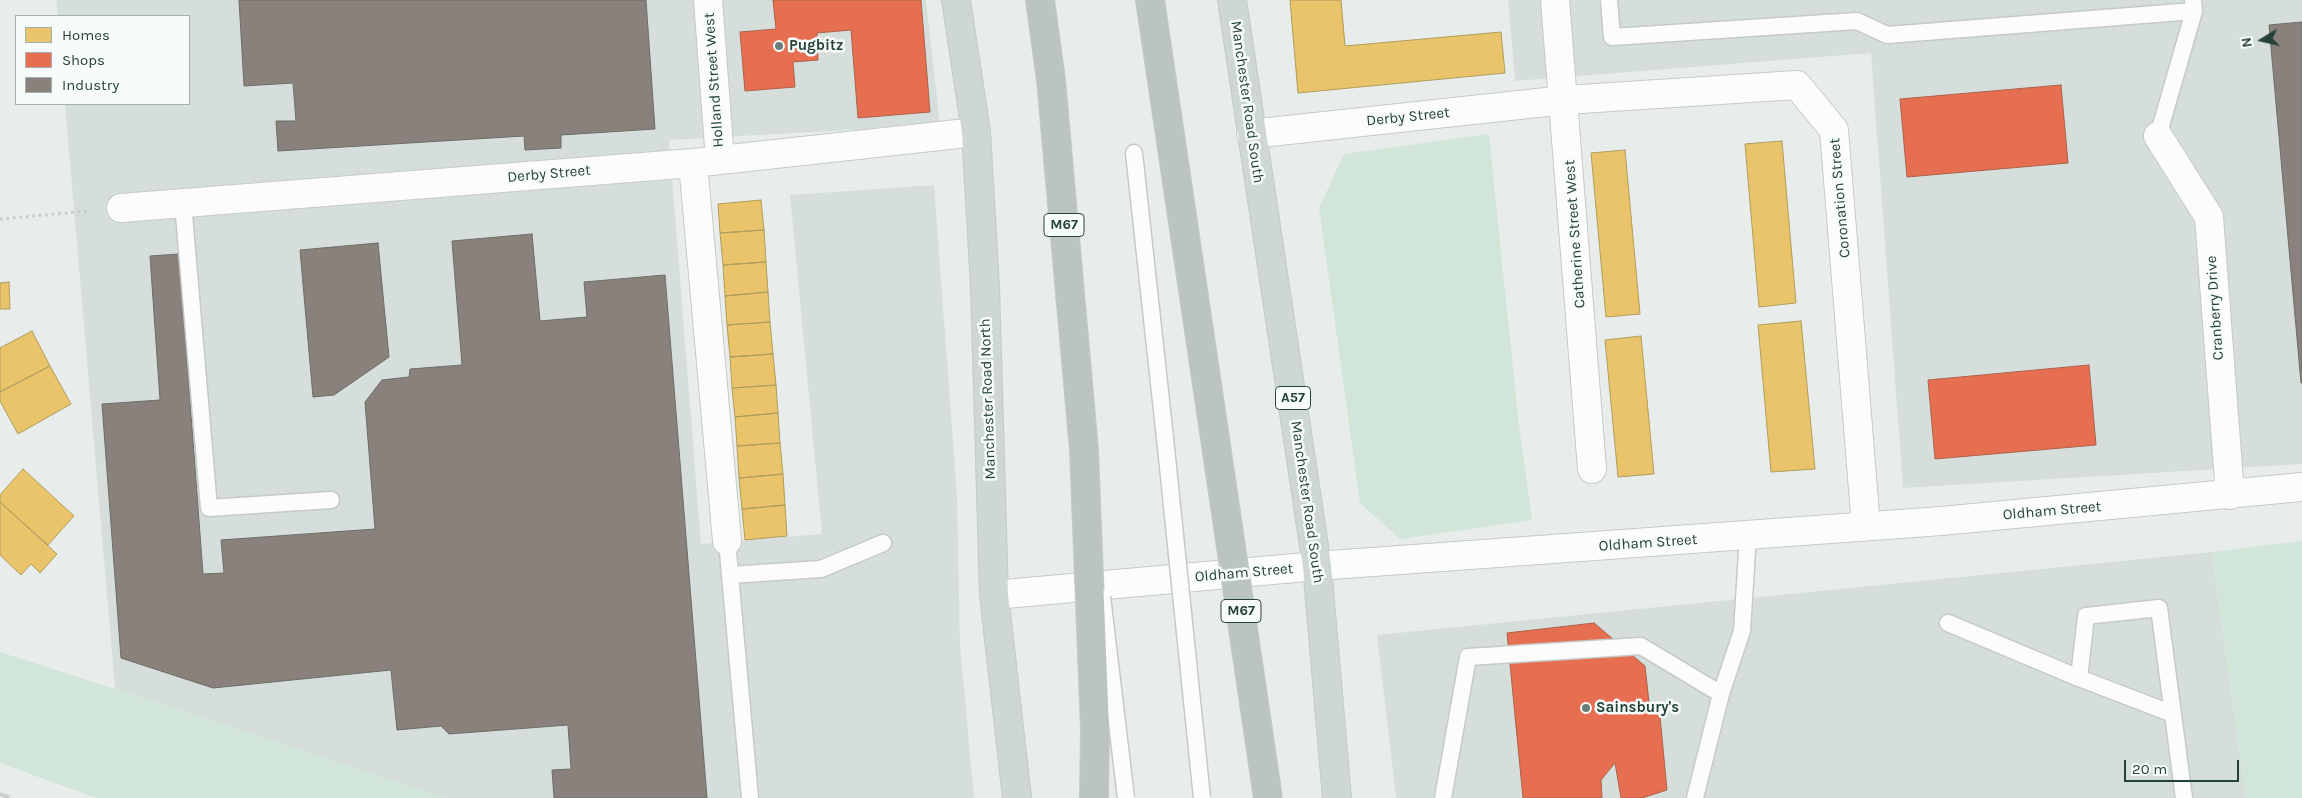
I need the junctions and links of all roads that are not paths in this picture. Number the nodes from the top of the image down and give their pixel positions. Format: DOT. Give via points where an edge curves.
graph roads {
  1 [pos="708,0"];
  2 [pos="956,0"];
  3 [pos="1040,0"];
  4 [pos="1150,0"];
  5 [pos="1232,0"];
  6 [pos="1555,0"];
  7 [pos="1609,0"];
  8 [pos="2194,6"];
  9 [pos="1565,100"];
  10 [pos="976,132"];
  11 [pos="1251,134"];
  12 [pos="2158,136"];
  13 [pos="1134,153"];
  14 [pos="720,160"];
  15 [pos="693,163"];
  16 [pos="183,203"];
  17 [pos="121,208"];
  18 [pos="1084,450"];
  19 [pos="1592,469"];
  20 [pos="2302,487"];
  21 [pos="2230,495"];
  22 [pos="331,500"];
  23 [pos="1866,526"];
  24 [pos="1748,536"];
  25 [pos="727,541"];
  26 [pos="882,543"];
  27 [pos="1317,566"];
  28 [pos="730,575"];
  29 [pos="994,595"];
  30 [pos="1948,623"];
  31 [pos="2079,678"];
  32 [pos="1721,694"];
  33 [pos="2173,714"];
  34 [pos="750,798"];
  35 [pos="1017,798"];
  36 [pos="1094,798"];
  37 [pos="1126,798"];
  38 [pos="1202,798"];
  39 [pos="1268,798"];
  40 [pos="1337,798"];
  41 [pos="1443,798"];
  42 [pos="1695,798"];
  43 [pos="2184,798"];
  1 -- 14 [label="street, Holland Street West"];
  2 -- 10 [label="main road, Manchester Road North"];
  3 -- 18 [label="highway, M67" via="1051,80"];
  4 -- 39 [label="highway, M67, bridge"];
  5 -- 11 [label="main road, Manchester Road South / A57"];
  6 -- 9 [label="street, Catherine Street West"];
  7 -- 8 [label="lane" via="1612,38 1857,21 1888,35"];
  8 -- 12 [label="lane"];
  9 -- 11 [label="street, Derby Street"];
  9 -- 19 [label="street, Catherine Street West"];
  9 -- 23 [label="street, Coronation Street" via="1797,85 1834,130"];
  10 -- 14 [label="street, Derby Street"];
  10 -- 29 [label="main road, Manchester Road North" via="985,286"];
  11 -- 27 [label="main road, Manchester Road South / A57"];
  12 -- 21 [label="street, Cranberry Drive" via="2208,217"];
  13 -- 38 [label="lane, bridge"];
  14 -- 15 [label="street, Derby Street"];
  15 -- 16 [label="street, Derby Street"];
  15 -- 25 [label="street"];
  16 -- 17 [label="street, Derby Street"];
  16 -- 22 [label="lane" via="209,508"];
  18 -- 36 [label="highway, M67, bridge" via="1095,729"];
  18 -- 37 [label="lane, bridge"];
  20 -- 21 [label="street, Oldham Street"];
  21 -- 23 [label="street, Oldham Street"];
  23 -- 24 [label="street, Oldham Street"];
  24 -- 27 [label="street, Oldham Street"];
  24 -- 32 [label="lane" via="1742,631"];
  25 -- 28 [label="lane"];
  26 -- 28 [label="lane" via="821,569"];
  27 -- 29 [label="street, Oldham Street"];
  27 -- 40 [label="main road, Manchester Road South / A57"];
  28 -- 34 [label="lane"];
  29 -- 35 [label="main road, Manchester Road North"];
  30 -- 31 [label="lane"];
  31 -- 33 [label="lane"];
  31 -- 33 [label="lane" via="2086,616 2159,608"];
  32 -- 41 [label="lane" via="1641,646 1468,658"];
  32 -- 42 [label="lane"];
  33 -- 43 [label="lane"];
}
